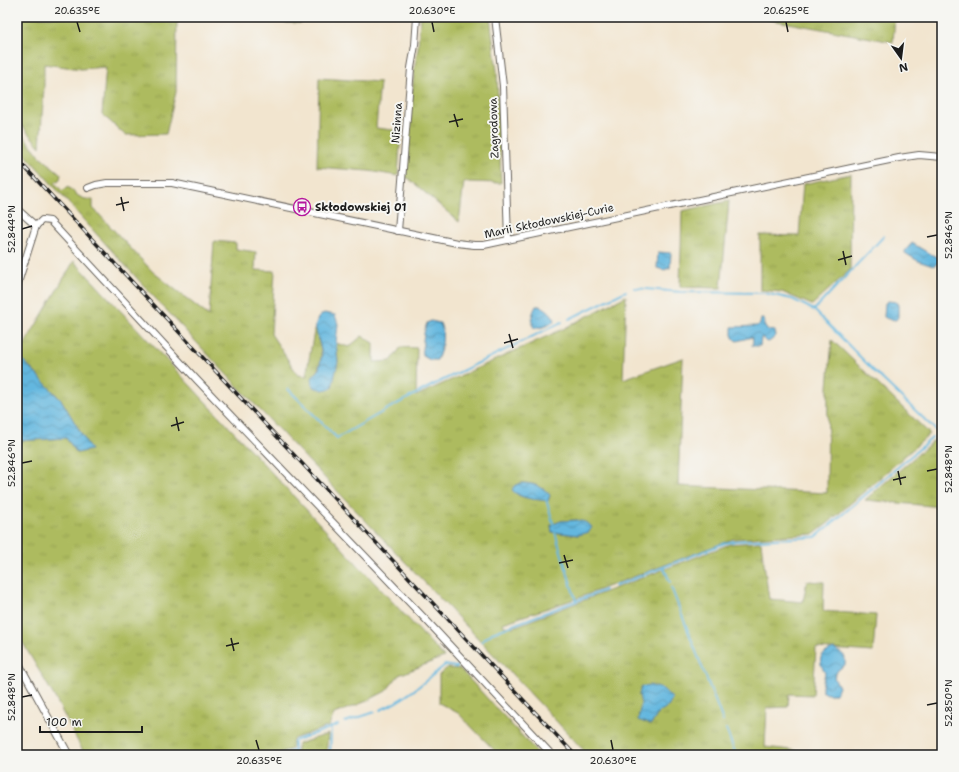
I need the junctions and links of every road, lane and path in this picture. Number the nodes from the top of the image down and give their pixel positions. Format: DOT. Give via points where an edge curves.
graph roads {
  1 [pos="417,17"];
  2 [pos="495,17"];
  3 [pos="942,157"];
  4 [pos="88,188"];
  5 [pos="17,209"];
  6 [pos="36,226"];
  7 [pos="398,231"];
  8 [pos="508,240"];
  9 [pos="17,286"];
  10 [pos="17,660"];
  11 [pos="69,755"];
  12 [pos="552,755"];
  1 -- 7 [label="street, Nizinna"];
  2 -- 8 [label="street, Zagrodowa" via="503,86"];
  3 -- 8 [label="street, Marii Skłodowskiej-Curie" via="919,155 898,158"];
  4 -- 7 [label="street, Marii Skłodowskiej-Curie" via="107,183 172,183"];
  5 -- 6 [label="street"];
  6 -- 9 [label="street"];
  6 -- 12 [label="street" via="44,219 54,224 196,380"];
  7 -- 8 [label="street, Marii Skłodowskiej-Curie" via="466,245 484,245"];
  10 -- 11 [label="street"];
}
